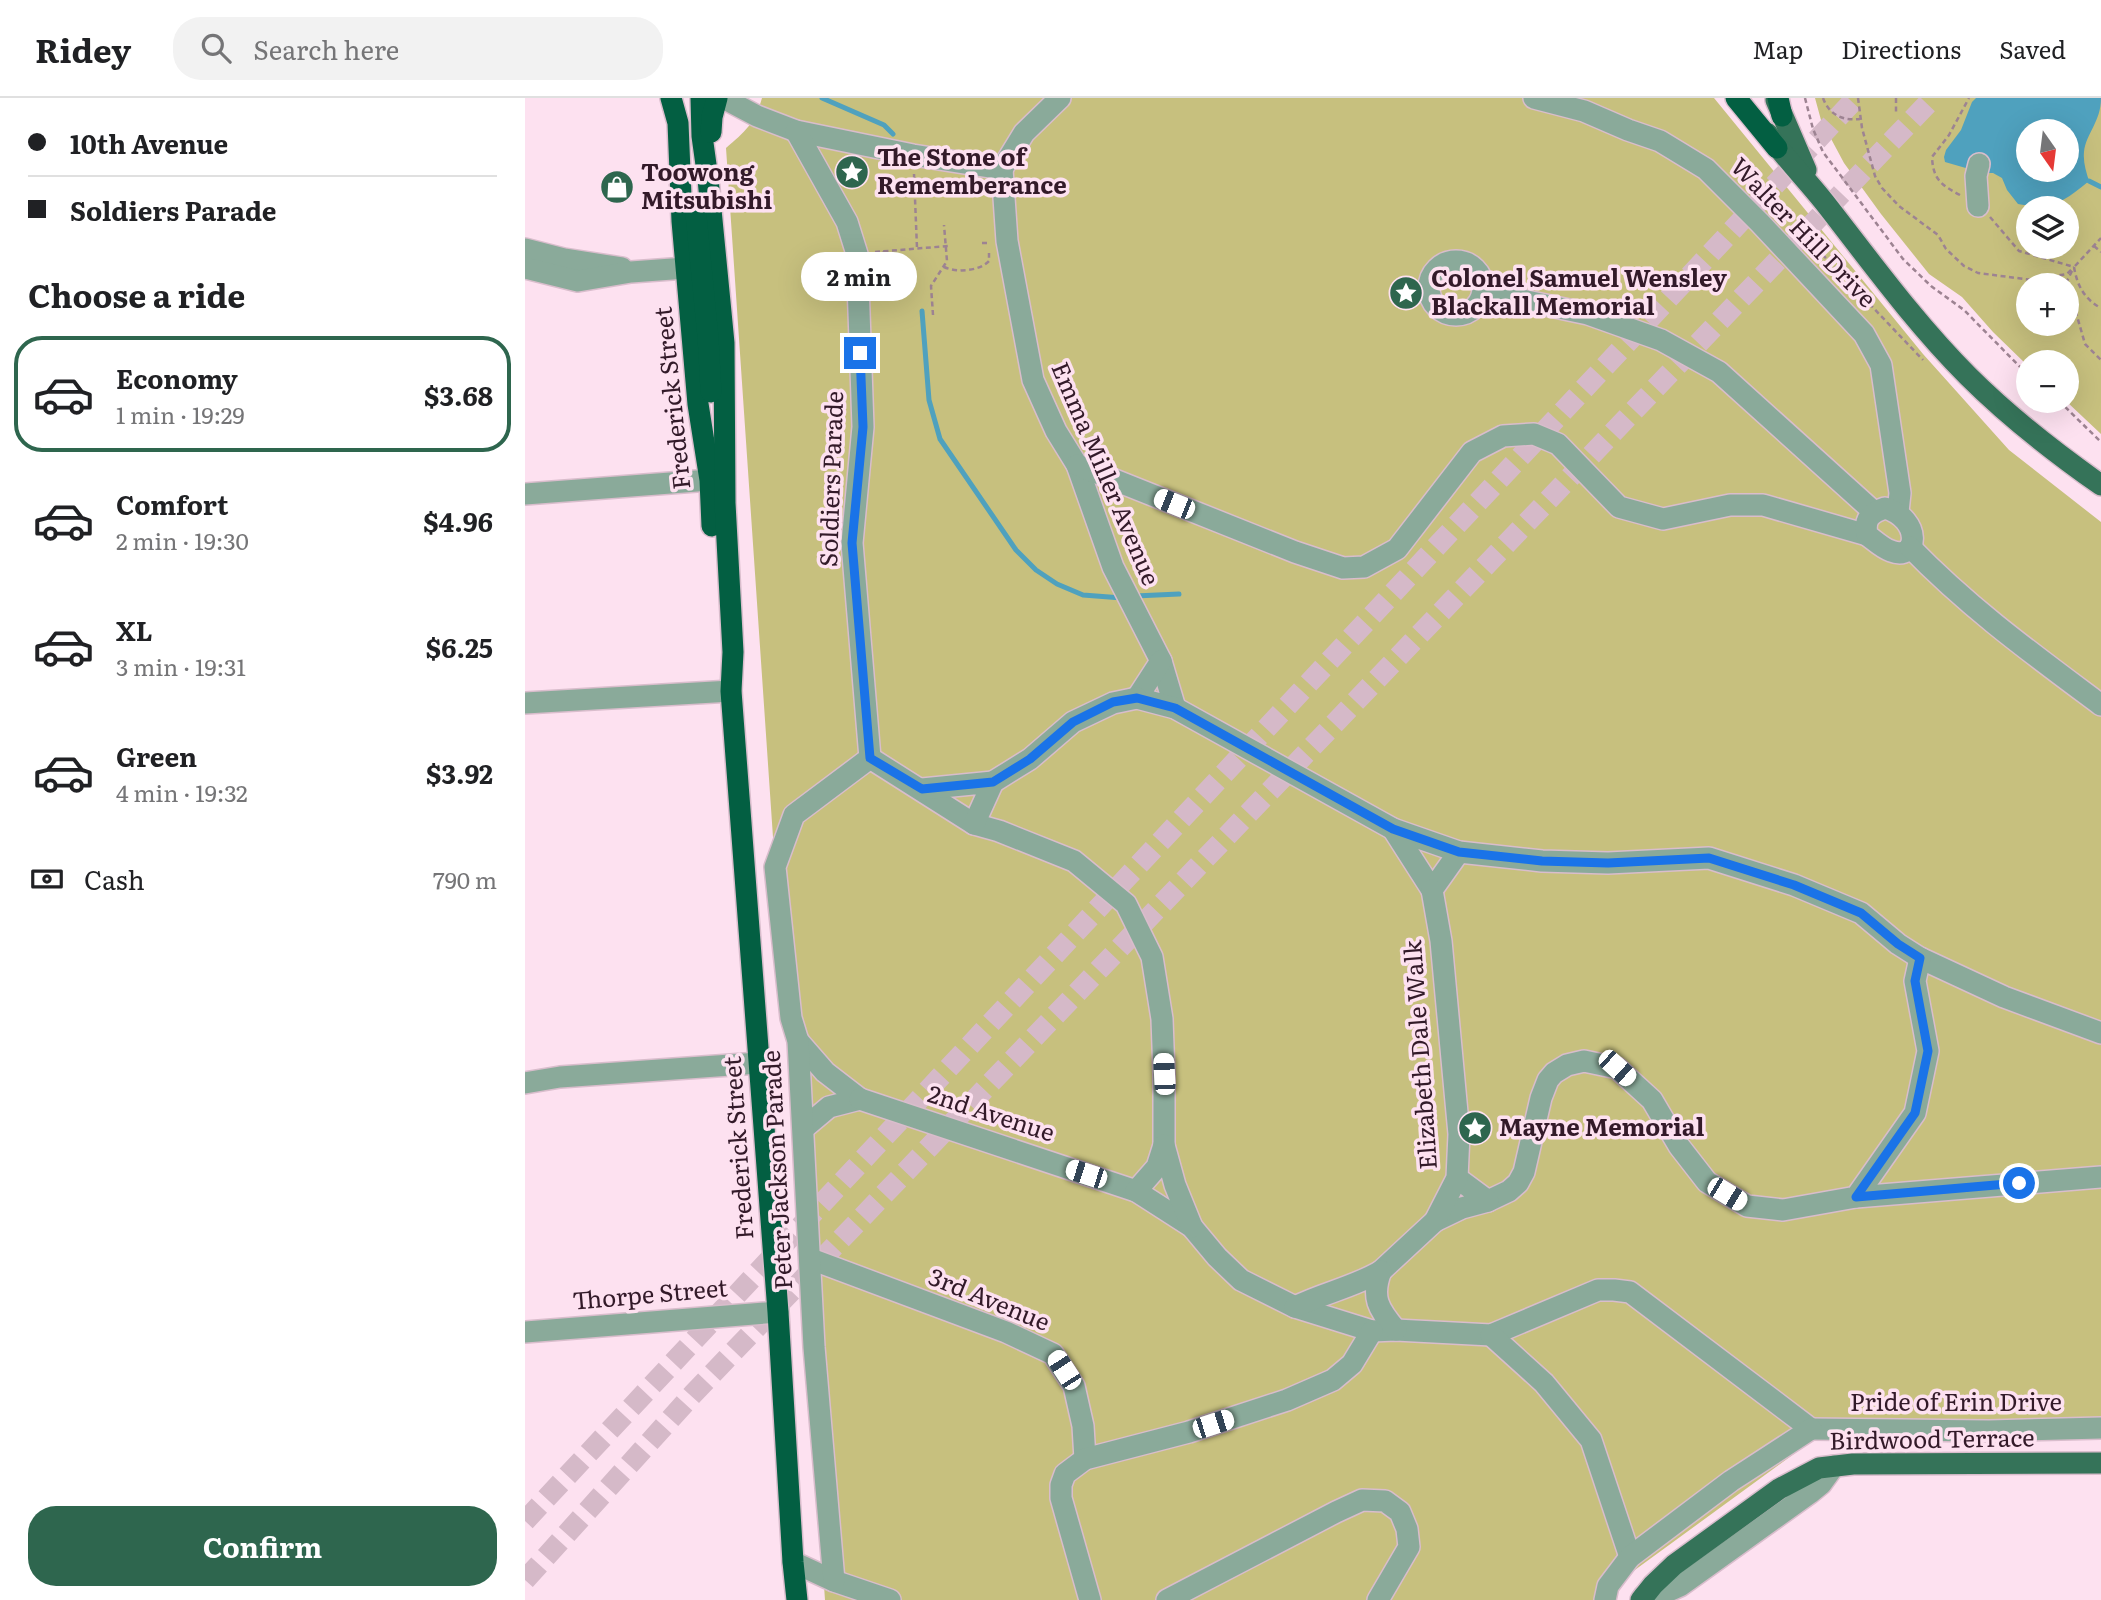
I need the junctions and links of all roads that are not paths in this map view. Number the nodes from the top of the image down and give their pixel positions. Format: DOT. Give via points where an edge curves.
graph roads {
  1 [pos="671,98"];
  2 [pos="686,98"];
  3 [pos="701,98"];
  4 [pos="720,98"];
  5 [pos="1060,98"];
  6 [pos="1535,98"];
  7 [pos="1736,98"];
  8 [pos="1747,98"];
  9 [pos="1779,104"];
  10 [pos="796,131"];
  11 [pos="1777,148"];
  12 [pos="1979,164"];
  13 [pos="1002,169"];
  14 [pos="708,176"];
  15 [pos="1814,188"];
  16 [pos="1978,205"];
  17 [pos="525,249"];
  18 [pos="525,268"];
  19 [pos="686,268"];
  20 [pos="641,271"];
  21 [pos="1483,292"];
  22 [pos="1077,465"];
  23 [pos="710,480"];
  24 [pos="2101,485"];
  25 [pos="525,494"];
  26 [pos="1874,512"];
  27 [pos="1898,512"];
  28 [pos="1867,535"];
  29 [pos="1910,547"];
  30 [pos="1161,661"];
  31 [pos="731,691"];
  32 [pos="1137,698"];
  33 [pos="525,703"];
  34 [pos="2101,705"];
  35 [pos="1175,708"];
  36 [pos="870,758"];
  37 [pos="993,782"];
  38 [pos="922,789"];
  39 [pos="974,824"];
  40 [pos="1393,829"];
  41 [pos="1459,852"];
  42 [pos="1432,890"];
  43 [pos="1920,958"];
  44 [pos="2101,1033"];
  45 [pos="798,1041"];
  46 [pos="759,1063"];
  47 [pos="527,1081"];
  48 [pos="860,1099"];
  49 [pos="804,1128"];
  50 [pos="1164,1146"];
  51 [pos="2101,1177"];
  52 [pos="1457,1178"];
  53 [pos="1136,1191"];
  54 [pos="1856,1197"];
  55 [pos="1488,1201"];
  56 [pos="1436,1221"];
  57 [pos="1192,1227"];
  58 [pos="811,1259"];
  59 [pos="1381,1271"];
  60 [pos="1295,1307"];
  61 [pos="778,1312"];
  62 [pos="1396,1330"];
  63 [pos="1372,1331"];
  64 [pos="525,1332"];
  65 [pos="1491,1335"];
  66 [pos="2101,1428"];
  67 [pos="1811,1429"];
  68 [pos="1085,1459"];
  69 [pos="2101,1463"];
  70 [pos="1630,1557"];
  71 [pos="793,1562"];
  72 [pos="834,1581"];
  73 [pos="1642,1598"];
  74 [pos="797,1600"];
  75 [pos="890,1600"];
  76 [pos="1090,1600"];
  77 [pos="1167,1600"];
  78 [pos="1378,1600"];
  79 [pos="1605,1600"];
  1 -- 19 [label="highway, Frederick Street" via="678,123"];
  2 -- 23 [label="highway" via="708,337 714,443"];
  3 -- 14 [label="highway, Frederick Street"];
  4 -- 10 [label="street"];
  4 -- 14 [label="highway" via="712,117"];
  5 -- 13 [label="street" via="1024,133"];
  6 -- 27 [label="street, Walter Hill Drive" via="1584,111 1660,141 1706,169 1864,334 1881,365 1900,493"];
  7 -- 11 [label="highway"];
  8 -- 11 [label="main road"];
  9 -- 15 [label="main road"];
  10 -- 13 [label="street"];
  10 -- 36 [label="street, Soldiers Parade" via="846,222 857,254 863,427 852,543"];
  11 -- 15 [label="main road"];
  12 -- 16 [label="street"];
  13 -- 22 [label="street, Emma Miller Avenue" via="1007,241 1033,380"];
  14 -- 31 [label="highway, Frederick Street" via="724,343"];
  15 -- 24 [label="main road" via="1917,320 1968,376 2060,457"];
  17 -- 20 [label="street"];
  18 -- 20 [label="street" via="579,281"];
  19 -- 20 [label="street"];
  19 -- 23 [label="highway, Frederick Street"];
  21 -- 26 [label="street" via="1588,314 1661,340 1719,372"];
  22 -- 28 [label="street" via="1343,568 1364,567 1397,550 1472,452 1503,436 1534,434 1558,444 1619,507 1663,519 1730,505 1763,505"];
  22 -- 30 [label="street, Emma Miller Avenue" via="1113,567"];
  23 -- 25 [label="street"];
  23 -- 31 [label="highway, Frederick Street" via="721,653"];
  26 -- 27 [label="street" via="1885,508"];
  26 -- 28 [label="street" via="1865,525"];
  27 -- 29 [label="street" via="1912,531"];
  28 -- 29 [label="street" via="1891,551"];
  29 -- 34 [label="street" via="1995,626"];
  30 -- 32 [label="street"];
  30 -- 35 [label="street, Emma Miller Avenue"];
  31 -- 33 [label="street"];
  31 -- 46 [label="highway, Frederick Street"];
  32 -- 35 [label="street"];
  32 -- 37 [label="street" via="1113,702 1073,722 1030,759"];
  35 -- 40 [label="street"];
  36 -- 38 [label="street"];
  36 -- 45 [label="street, Peter Jackson Parade" via="794,815 775,867 791,1018"];
  37 -- 38 [label="street"];
  37 -- 39 [label="street"];
  38 -- 39 [label="street"];
  39 -- 50 [label="street" via="1074,861 1126,904 1152,957 1162,1019"];
  40 -- 41 [label="street"];
  40 -- 42 [label="street"];
  41 -- 42 [label="street"];
  41 -- 43 [label="street" via="1608,863 1709,858 1794,885 1861,913"];
  42 -- 52 [label="street, Elizabeth Dale Walk" via="1457,1120"];
  43 -- 44 [label="street" via="2004,997"];
  43 -- 54 [label="street" via="1915,981 1928,1051 1915,1113"];
  45 -- 48 [label="street, 2nd Avenue" via="825,1072"];
  45 -- 49 [label="street, Peter Jackson Parade"];
  46 -- 47 [label="street"];
  46 -- 61 [label="highway, Frederick Street"];
  48 -- 49 [label="street" via="829,1107"];
  48 -- 53 [label="street, 2nd Avenue"];
  49 -- 58 [label="street, Peter Jackson Parade"];
  50 -- 53 [label="street" via="1157,1167"];
  50 -- 57 [label="street"];
  51 -- 54 [label="street"];
  52 -- 55 [label="street"];
  52 -- 56 [label="street, Elizabeth Dale Walk"];
  53 -- 57 [label="street, 2nd Avenue"];
  54 -- 55 [label="street" via="1783,1210 1747,1206 1707,1182 1652,1100 1617,1068 1584,1061 1567,1065 1548,1080 1524,1172 1509,1192"];
  55 -- 56 [label="street"];
  56 -- 59 [label="street, Elizabeth Dale Walk"];
  57 -- 60 [label="street, 2nd Avenue" via="1241,1280"];
  58 -- 68 [label="street, 3rd Avenue" via="1053,1354 1074,1386"];
  58 -- 72 [label="street, Peter Jackson Parade"];
  59 -- 60 [label="street, Elizabeth Dale Walk"];
  59 -- 62 [label="street" via="1375,1286 1377,1301"];
  60 -- 63 [label="street, 2nd Avenue"];
  61 -- 64 [label="street, Thorpe Street"];
  61 -- 71 [label="highway, Frederick Street"];
  62 -- 63 [label="street, 2nd Avenue"];
  62 -- 65 [label="street, 2nd Avenue"];
  63 -- 68 [label="street" via="1352,1364 1333,1380 1189,1432"];
  65 -- 67 [label="street" via="1598,1290 1630,1293"];
  65 -- 70 [label="street" via="1544,1383 1591,1440"];
  66 -- 67 [label="street, Pride of Erin Drive"];
  67 -- 70 [label="street" via="1731,1481"];
  68 -- 76 [label="street" via="1065,1474 1061,1498"];
  69 -- 73 [label="main road, Birdwood Terrace" via="1819,1468 1779,1489 1674,1565"];
  70 -- 79 [label="street" via="1608,1586"];
  71 -- 72 [label="street"];
  71 -- 74 [label="highway, Frederick Street"];
  72 -- 75 [label="street"];
  77 -- 78 [label="street" via="1362,1500 1385,1502 1400,1512 1407,1529 1409,1548"];
}
